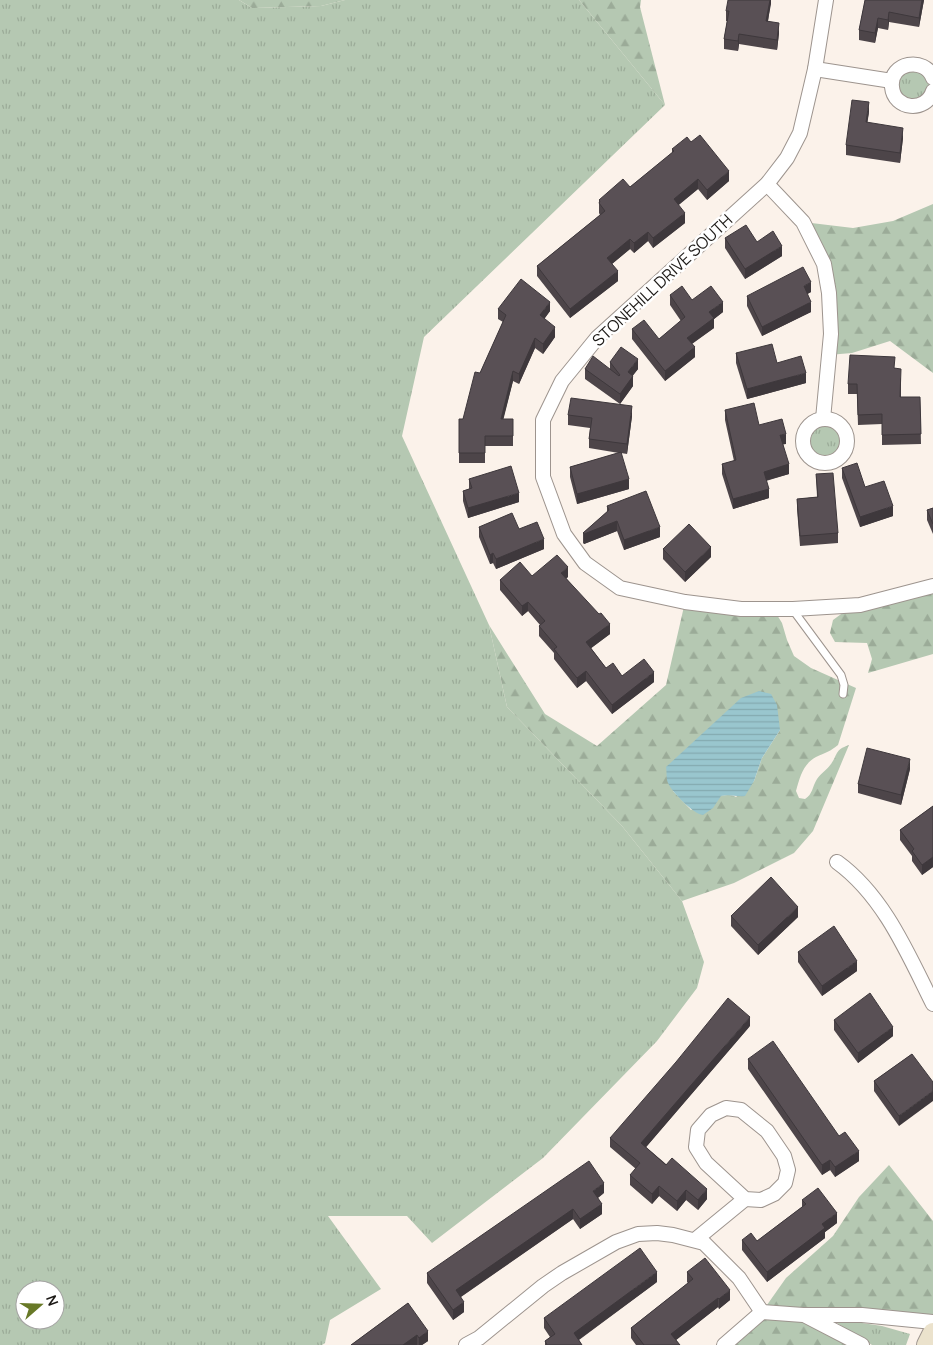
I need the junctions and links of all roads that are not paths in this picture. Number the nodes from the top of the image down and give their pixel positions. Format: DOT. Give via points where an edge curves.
graph roads {
  1 [pos="826,0"];
  2 [pos="815,70"];
  3 [pos="933,78"];
  4 [pos="892,81"];
  5 [pos="933,91"];
  6 [pos="767,184"];
  7 [pos="822,419"];
  8 [pos="933,586"];
  9 [pos="792,609"];
  10 [pos="843,694"];
  11 [pos="837,862"];
  12 [pos="933,1004"];
  13 [pos="745,1199"];
  14 [pos="695,1240"];
  15 [pos="762,1312"];
  16 [pos="803,1315"];
  17 [pos="933,1322"];
  18 [pos="933,1333"];
  19 [pos="466,1345"];
  20 [pos="724,1345"];
  21 [pos="862,1345"];
  22 [pos="927,1345"];
  1 -- 2 [label="street, STONEHILL DRIVE SOUTH"];
  2 -- 4 [label="street"];
  2 -- 6 [label="street, STONEHILL DRIVE SOUTH" via="795,144"];
  3 -- 4 [label="street" via="926,68 913,63 899,68"];
  4 -- 5 [label="street" via="894,94 902,104 909,106 927,101"];
  6 -- 7 [label="street" via="803,222 824,264 830,293 831,334"];
  6 -- 9 [label="street, STONEHILL DRIVE SOUTH" via="597,338 562,381 543,420 544,477 564,534 586,563 620,588 685,602 741,609"];
  8 -- 9 [label="street, STONEHILL DRIVE SOUTH" via="860,605"];
  9 -- 10 [label="lane" via="841,675"];
  11 -- 12 [label="street" via="853,874 891,924"];
  13 -- 13 [label="street" via="761,1200 774,1194 784,1183 788,1170 784,1156 767,1131 741,1110 726,1108 711,1115 698,1130 696,1146 706,1163"];
  13 -- 14 [label="street"];
  14 -- 15 [label="street" via="704,1243 739,1278"];
  14 -- 19 [label="street" via="656,1233 638,1234 616,1242 543,1286"];
  15 -- 16 [label="street"];
  15 -- 20 [label="street"];
  16 -- 17 [label="street" via="862,1315"];
  16 -- 21 [label="street"];
  18 -- 22 [label="main road"];
}
